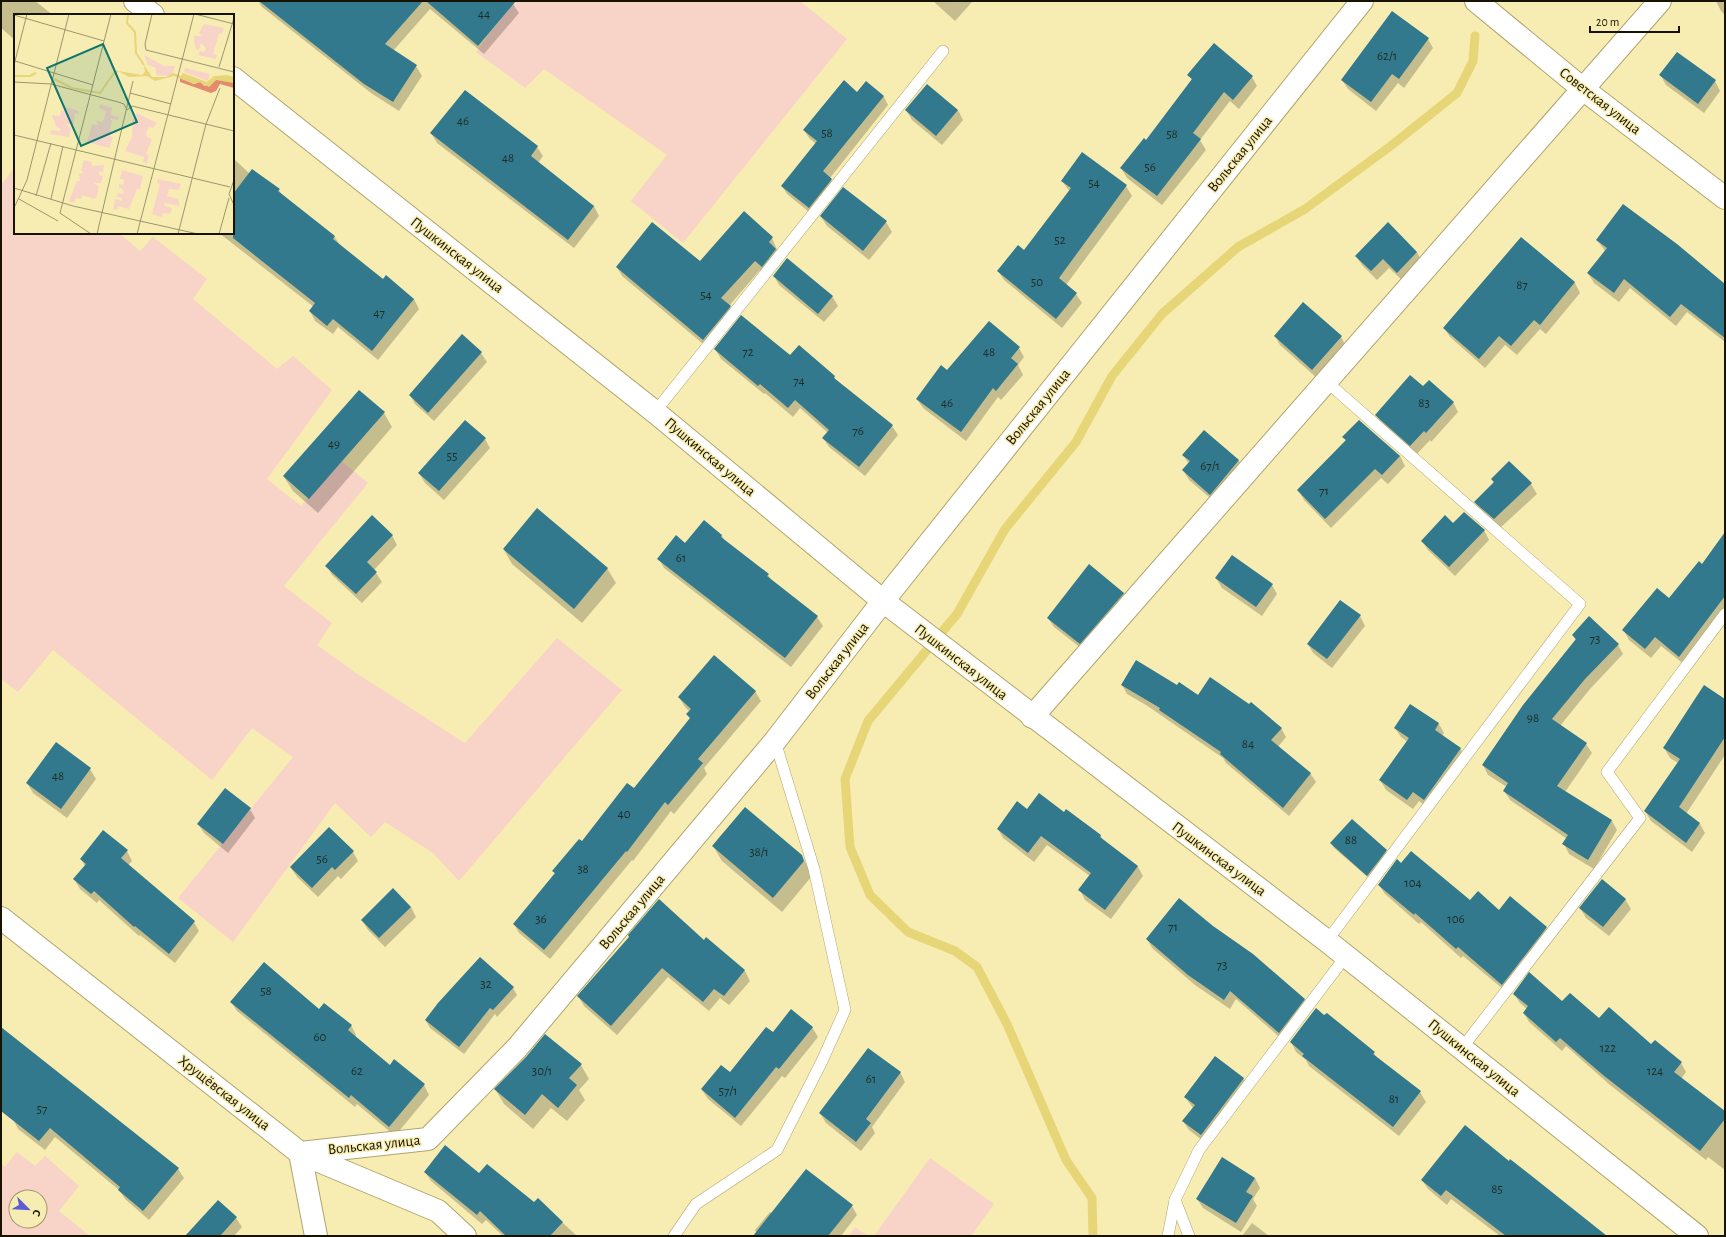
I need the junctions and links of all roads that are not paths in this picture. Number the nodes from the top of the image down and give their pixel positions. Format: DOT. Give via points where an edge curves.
graph roads {
  1 [pos="135,1"];
  2 [pos="1362,1"];
  3 [pos="1476,1"];
  4 [pos="1660,1"];
  5 [pos="152,14"];
  6 [pos="942,50"];
  7 [pos="234,79"];
  8 [pos="1583,89"];
  9 [pos="1725,198"];
  10 [pos="1327,382"];
  11 [pos="656,412"];
  12 [pos="883,601"];
  13 [pos="1725,614"];
  14 [pos="1032,717"];
  15 [pos="775,741"];
  16 [pos="1,918"];
  17 [pos="1327,941"];
  18 [pos="1346,956"];
  19 [pos="1462,1048"];
  20 [pos="300,1153"];
  21 [pos="1175,1200"];
  22 [pos="316,1236"];
  23 [pos="465,1236"];
  24 [pos="674,1236"];
  25 [pos="1168,1236"];
  26 [pos="1189,1236"];
  27 [pos="1697,1236"];
  1 -- 5 [label="street"];
  2 -- 12 [label="street, Вольская улица"];
  3 -- 8 [label="street, Советская улица"];
  4 -- 8 [label="street"];
  6 -- 11 [label="lane"];
  7 -- 11 [label="street, Пушкинская улица"];
  8 -- 9 [label="street, Советская улица"];
  8 -- 10 [label="street"];
  10 -- 14 [label="street"];
  10 -- 17 [label="lane" via="1580,604"];
  11 -- 12 [label="street, Пушкинская улица"];
  12 -- 14 [label="street, Пушкинская улица"];
  12 -- 15 [label="street, Вольская улица"];
  13 -- 19 [label="lane" via="1608,772 1640,818"];
  14 -- 17 [label="street, Пушкинская улица"];
  15 -- 20 [label="street, Вольская улица" via="517,1048 428,1139"];
  15 -- 24 [label="lane" via="814,869 845,1010 777,1150 696,1204"];
  16 -- 20 [label="street, Хрущёвская улица"];
  17 -- 18 [label="street, Пушкинская улица"];
  18 -- 19 [label="street, Пушкинская улица"];
  18 -- 21 [label="lane" via="1199,1150"];
  19 -- 27 [label="street, Пушкинская улица"];
  20 -- 22 [label="street"];
  20 -- 23 [label="street, Хрущёвская улица" via="438,1211"];
  21 -- 25 [label="lane"];
  21 -- 26 [label="lane"];
}
